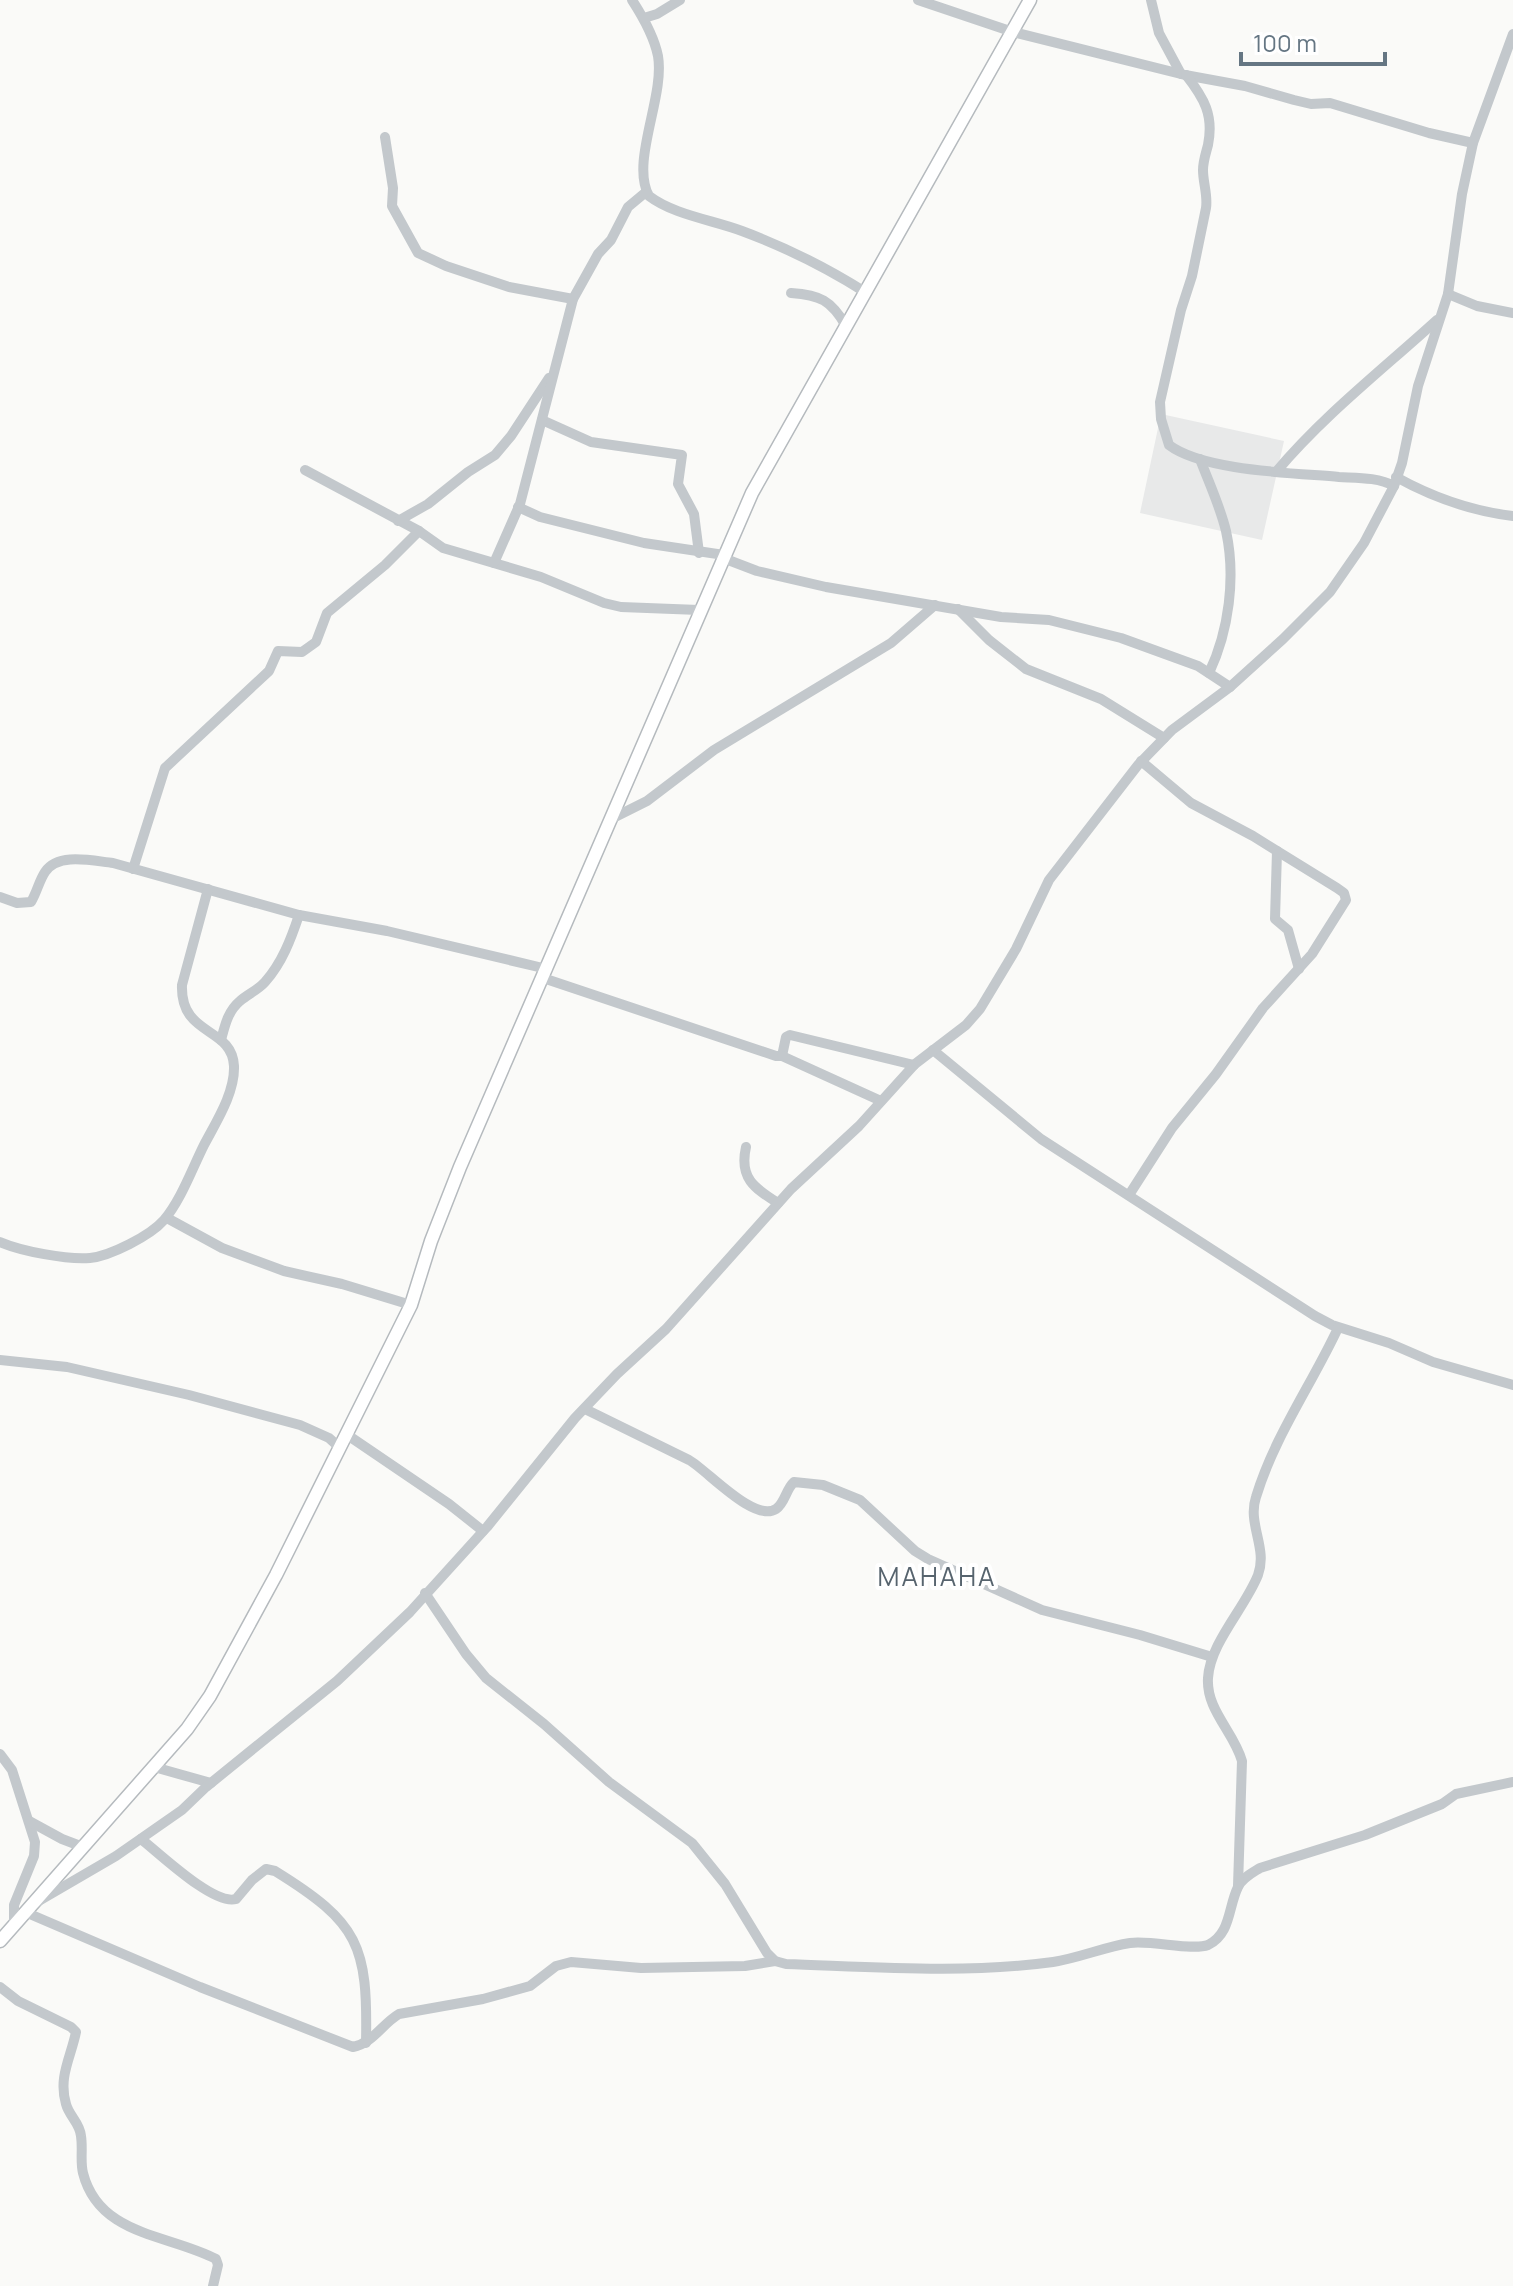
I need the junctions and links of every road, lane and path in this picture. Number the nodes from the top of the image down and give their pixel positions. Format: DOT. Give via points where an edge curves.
graph roads {
  1 [pos="632,0"];
  2 [pos="680,0"];
  3 [pos="918,0"];
  4 [pos="1030,0"];
  5 [pos="1151,0"];
  6 [pos="644,18"];
  7 [pos="1013,32"];
  8 [pos="1513,34"];
  9 [pos="1184,75"];
  10 [pos="385,137"];
  11 [pos="1473,143"];
  12 [pos="646,192"];
  13 [pos="865,292"];
  14 [pos="791,293"];
  15 [pos="1448,294"];
  16 [pos="573,299"];
  17 [pos="1513,313"];
  18 [pos="1440,318"];
  19 [pos="846,326"];
  20 [pos="555,370"];
  21 [pos="542,420"];
  22 [pos="1200,459"];
  23 [pos="305,470"];
  24 [pos="1276,472"];
  25 [pos="1395,481"];
  26 [pos="518,507"];
  27 [pos="1512,517"];
  28 [pos="398,521"];
  29 [pos="419,531"];
  30 [pos="699,553"];
  31 [pos="723,557"];
  32 [pos="494,563"];
  33 [pos="935,605"];
  34 [pos="958,609"];
  35 [pos="699,610"];
  36 [pos="1209,673"];
  37 [pos="1230,687"];
  38 [pos="1164,738"];
  39 [pos="1141,761"];
  40 [pos="611,819"];
  41 [pos="1277,851"];
  42 [pos="133,869"];
  43 [pos="208,889"];
  44 [pos="0,897"];
  45 [pos="299,915"];
  46 [pos="1299,969"];
  47 [pos="545,974"];
  48 [pos="221,1040"];
  49 [pos="933,1050"];
  50 [pos="782,1056"];
  51 [pos="914,1065"];
  52 [pos="881,1101"];
  53 [pos="746,1147"];
  54 [pos="1129,1195"];
  55 [pos="778,1203"];
  56 [pos="167,1218"];
  57 [pos="0,1242"];
  58 [pos="411,1305"];
  59 [pos="1338,1328"];
  60 [pos="0,1360"];
  61 [pos="1513,1385"];
  62 [pos="585,1409"];
  63 [pos="346,1434"];
  64 [pos="339,1447"];
  65 [pos="483,1531"];
  66 [pos="425,1593"];
  67 [pos="1212,1657"];
  68 [pos="0,1754"];
  69 [pos="154,1767"];
  70 [pos="1513,1782"];
  71 [pos="211,1783"];
  72 [pos="29,1821"];
  73 [pos="141,1839"];
  74 [pos="83,1847"];
  75 [pos="1238,1886"];
  76 [pos="27,1909"];
  77 [pos="14,1925"];
  78 [pos="0,1941"];
  79 [pos="775,1961"];
  80 [pos="0,1987"];
  81 [pos="366,2043"];
  82 [pos="213,2286"];
  1 -- 6 [label="street"];
  2 -- 6 [label="street"];
  3 -- 7 [label="street"];
  4 -- 7 [label="main road"];
  5 -- 9 [label="street" via="1159,33"];
  6 -- 12 [label="street" via="658,57 657,96 644,163"];
  7 -- 9 [label="street"];
  7 -- 13 [label="main road"];
  8 -- 11 [label="street"];
  9 -- 11 [label="street" via="1311,104 1330,103"];
  9 -- 22 [label="street" via="1209,111 1203,172 1207,198 1160,402 1169,445"];
  10 -- 16 [label="street" via="392,206 418,253 509,287"];
  11 -- 15 [label="street"];
  12 -- 13 [label="street" via="654,200 775,244"];
  12 -- 16 [label="street" via="628,207"];
  13 -- 19 [label="main road"];
  14 -- 19 [label="street" via="829,302"];
  15 -- 17 [label="street"];
  15 -- 18 [label="street"];
  16 -- 20 [label="street"];
  18 -- 24 [label="street" via="1359,386"];
  18 -- 25 [label="street"];
  19 -- 31 [label="main road" via="752,493"];
  20 -- 21 [label="street"];
  20 -- 28 [label="street" via="495,455"];
  21 -- 26 [label="street"];
  21 -- 30 [label="street" via="591,442 682,455 678,484 694,514"];
  22 -- 24 [label="street"];
  22 -- 36 [label="street" via="1226,532 1229,562 1223,636"];
  23 -- 28 [label="street"];
  24 -- 25 [label="street"];
  25 -- 27 [label="street"];
  25 -- 37 [label="street" via="1364,543 1330,592"];
  26 -- 30 [label="street" via="581,528"];
  26 -- 32 [label="street"];
  28 -- 29 [label="street"];
  29 -- 32 [label="street" via="443,548"];
  29 -- 42 [label="street" via="327,613 316,642 302,652 278,651 269,671 165,768"];
  30 -- 31 [label="street"];
  31 -- 33 [label="street" via="826,587"];
  31 -- 35 [label="main road"];
  32 -- 35 [label="street" via="621,607"];
  33 -- 34 [label="street"];
  33 -- 40 [label="street" via="891,643"];
  34 -- 36 [label="street" via="1049,620 1121,638"];
  34 -- 38 [label="street" via="1026,669 1101,699"];
  35 -- 40 [label="main road"];
  36 -- 37 [label="street"];
  37 -- 38 [label="street"];
  38 -- 39 [label="street"];
  39 -- 41 [label="street" via="1191,803"];
  39 -- 49 [label="street" via="1049,880 980,1009"];
  40 -- 47 [label="main road"];
  41 -- 46 [label="street" via="1275,919 1288,930"];
  41 -- 46 [label="street" via="1346,896"];
  42 -- 43 [label="street"];
  42 -- 44 [label="street" via="67,861 49,867 31,902"];
  43 -- 45 [label="street"];
  43 -- 48 [label="street" via="181,1000 184,1010"];
  45 -- 47 [label="street" via="387,931"];
  45 -- 48 [label="street" via="273,972 233,1009"];
  46 -- 54 [label="street" via="1172,1128"];
  47 -- 50 [label="street"];
  47 -- 58 [label="main road" via="460,1167"];
  48 -- 56 [label="street" via="231,1051 234,1068 226,1101"];
  49 -- 51 [label="street"];
  49 -- 54 [label="street" via="1041,1139"];
  50 -- 51 [label="street" via="790,1035"];
  50 -- 52 [label="street"];
  51 -- 52 [label="street"];
  52 -- 55 [label="street"];
  53 -- 55 [label="street" via="746,1175"];
  54 -- 59 [label="street"];
  55 -- 62 [label="street" via="666,1329"];
  56 -- 57 [label="street" via="149,1236 91,1258"];
  56 -- 58 [label="street" via="222,1248 284,1271"];
  58 -- 63 [label="main road"];
  59 -- 61 [label="street"];
  59 -- 67 [label="street" via="1258,1489 1253,1511 1260,1570"];
  60 -- 64 [label="street" via="67,1367 189,1395 300,1425"];
  62 -- 65 [label="street"];
  62 -- 67 [label="street" via="689,1460 731,1495 760,1510 778,1507 794,1482 823,1485 860,1500 915,1551 982,1584 1042,1610"];
  63 -- 64 [label="main road"];
  63 -- 65 [label="street"];
  64 -- 69 [label="main road" via="210,1696"];
  65 -- 66 [label="street"];
  66 -- 71 [label="street" via="337,1681"];
  66 -- 79 [label="street" via="486,1678 609,1782 692,1843"];
  67 -- 75 [label="street" via="1208,1693 1242,1761"];
  68 -- 72 [label="street" via="12,1770"];
  69 -- 71 [label="street"];
  69 -- 74 [label="main road"];
  70 -- 75 [label="street" via="1456,1794 1365,1835 1260,1868"];
  71 -- 73 [label="street"];
  72 -- 74 [label="street"];
  72 -- 77 [label="street" via="34,1856 14,1905"];
  73 -- 76 [label="street"];
  73 -- 81 [label="street" via="224,1899 236,1899 266,1869 329,1907 355,1941 364,1972"];
  74 -- 76 [label="main road"];
  75 -- 79 [label="street" via="1225,1928 1218,1938 1197,1948 1129,1943 1054,1962 998,1966 879,1968"];
  76 -- 77 [label="main road"];
  76 -- 81 [label="street" via="346,2046"];
  77 -- 78 [label="main road"];
  79 -- 81 [label="street" via="641,1968 571,1962 556,1966 530,1986 399,2014"];
  80 -- 82 [label="street" via="76,2032 63,2092 80,2130 82,2171 100,2208 127,2225 216,2259"];
}
